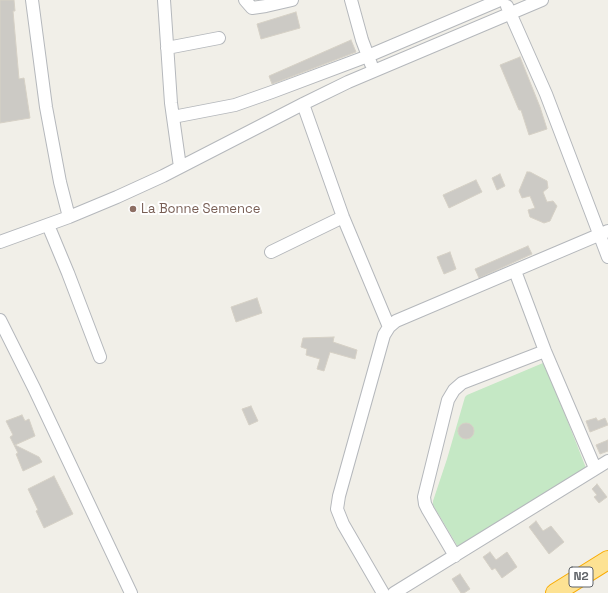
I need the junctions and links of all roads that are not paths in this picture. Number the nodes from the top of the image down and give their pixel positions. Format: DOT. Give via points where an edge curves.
graph roads {
  1 [pos="32,0"];
  2 [pos="164,0"];
  3 [pos="245,0"];
  4 [pos="292,0"];
  5 [pos="351,0"];
  6 [pos="500,0"];
  7 [pos="504,0"];
  8 [pos="542,0"];
  9 [pos="510,12"];
  10 [pos="219,38"];
  11 [pos="167,48"];
  12 [pos="368,56"];
  13 [pos="374,71"];
  14 [pos="302,104"];
  15 [pos="173,117"];
  16 [pos="180,166"];
  17 [pos="69,217"];
  18 [pos="343,217"];
  19 [pos="48,225"];
  20 [pos="604,233"];
  21 [pos="0,242"];
  22 [pos="272,252"];
  23 [pos="608,257"];
  24 [pos="515,270"];
  25 [pos="0,320"];
  26 [pos="389,327"];
  27 [pos="545,351"];
  28 [pos="100,357"];
  29 [pos="608,461"];
  30 [pos="595,468"];
  31 [pos="455,556"];
  32 [pos="608,560"];
  33 [pos="608,574"];
  34 [pos="131,593"];
  35 [pos="383,593"];
  36 [pos="394,593"];
  37 [pos="555,593"];
  38 [pos="577,593"];
  1 -- 17 [label="street" via="46,107"];
  2 -- 11 [label="street"];
  3 -- 4 [label="street" via="252,8"];
  5 -- 12 [label="street"];
  6 -- 12 [label="street"];
  7 -- 9 [label="street"];
  8 -- 9 [label="street"];
  9 -- 13 [label="street"];
  9 -- 20 [label="street"];
  10 -- 11 [label="street"];
  11 -- 15 [label="street"];
  12 -- 13 [label="street"];
  12 -- 15 [label="street" via="236,104"];
  13 -- 14 [label="street"];
  14 -- 16 [label="street"];
  14 -- 18 [label="street"];
  15 -- 16 [label="street"];
  16 -- 17 [label="street"];
  17 -- 19 [label="street"];
  18 -- 22 [label="street"];
  18 -- 26 [label="street"];
  19 -- 21 [label="street"];
  19 -- 28 [label="street"];
  20 -- 23 [label="street"];
  20 -- 24 [label="street"];
  24 -- 26 [label="street" via="396,321"];
  24 -- 27 [label="street"];
  25 -- 34 [label="street"];
  26 -- 35 [label="street" via="384,335 337,509"];
  27 -- 30 [label="street"];
  27 -- 31 [label="street" via="462,383 448,400 424,497 428,510"];
  29 -- 30 [label="street"];
  30 -- 31 [label="street"];
  31 -- 36 [label="street"];
  32 -- 37 [label="highway, N2"];
  33 -- 38 [label="highway, N2"];
}
